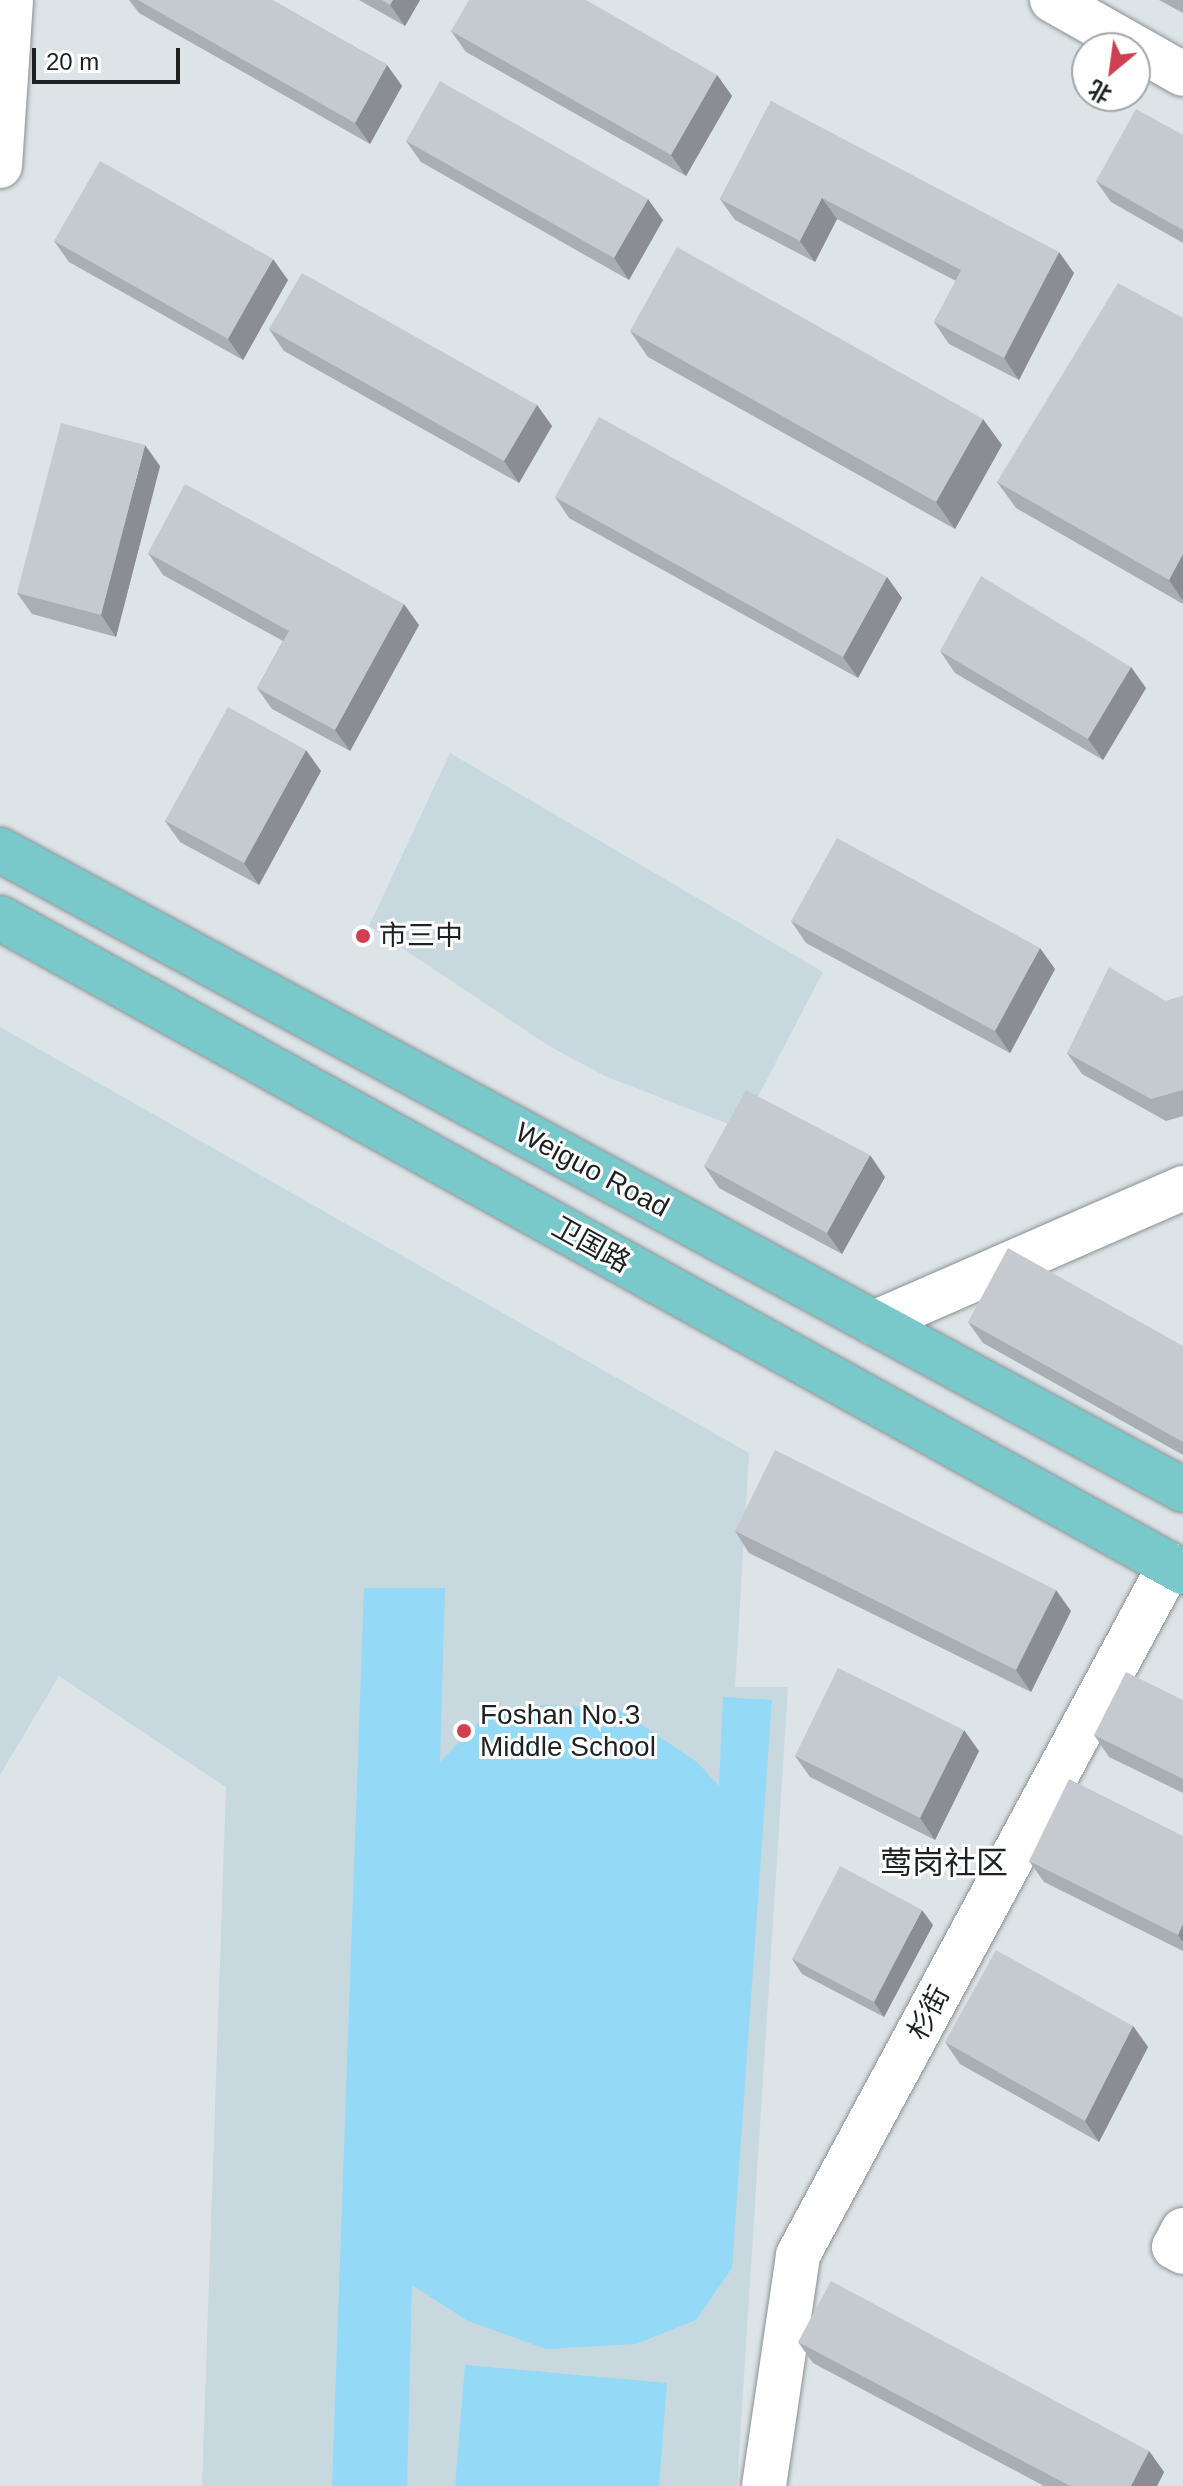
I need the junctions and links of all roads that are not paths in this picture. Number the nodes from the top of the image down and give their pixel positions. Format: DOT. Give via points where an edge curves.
graph roads {
  1 [pos="11,0"];
  2 [pos="1052,0"];
  3 [pos="1183,74"];
  4 [pos="0,166"];
  5 [pos="0,850"];
  6 [pos="0,918"];
  7 [pos="1183,1188"];
  8 [pos="874,1323"];
  9 [pos="1183,1490"];
  10 [pos="1177,1569"];
  11 [pos="1183,2230"];
  12 [pos="1183,2252"];
  13 [pos="764,2486"];
  1 -- 4 [label="street"];
  2 -- 3 [label="street"];
  5 -- 8 [label="main road, Weiguo Road"];
  6 -- 10 [label="main road, 卫国路"];
  7 -- 8 [label="street"];
  8 -- 9 [label="main road, Weiguo Road"];
  10 -- 13 [label="street, 杉街" via="798,2255"];
  11 -- 12 [label="street" via="1174,2247"];
}
